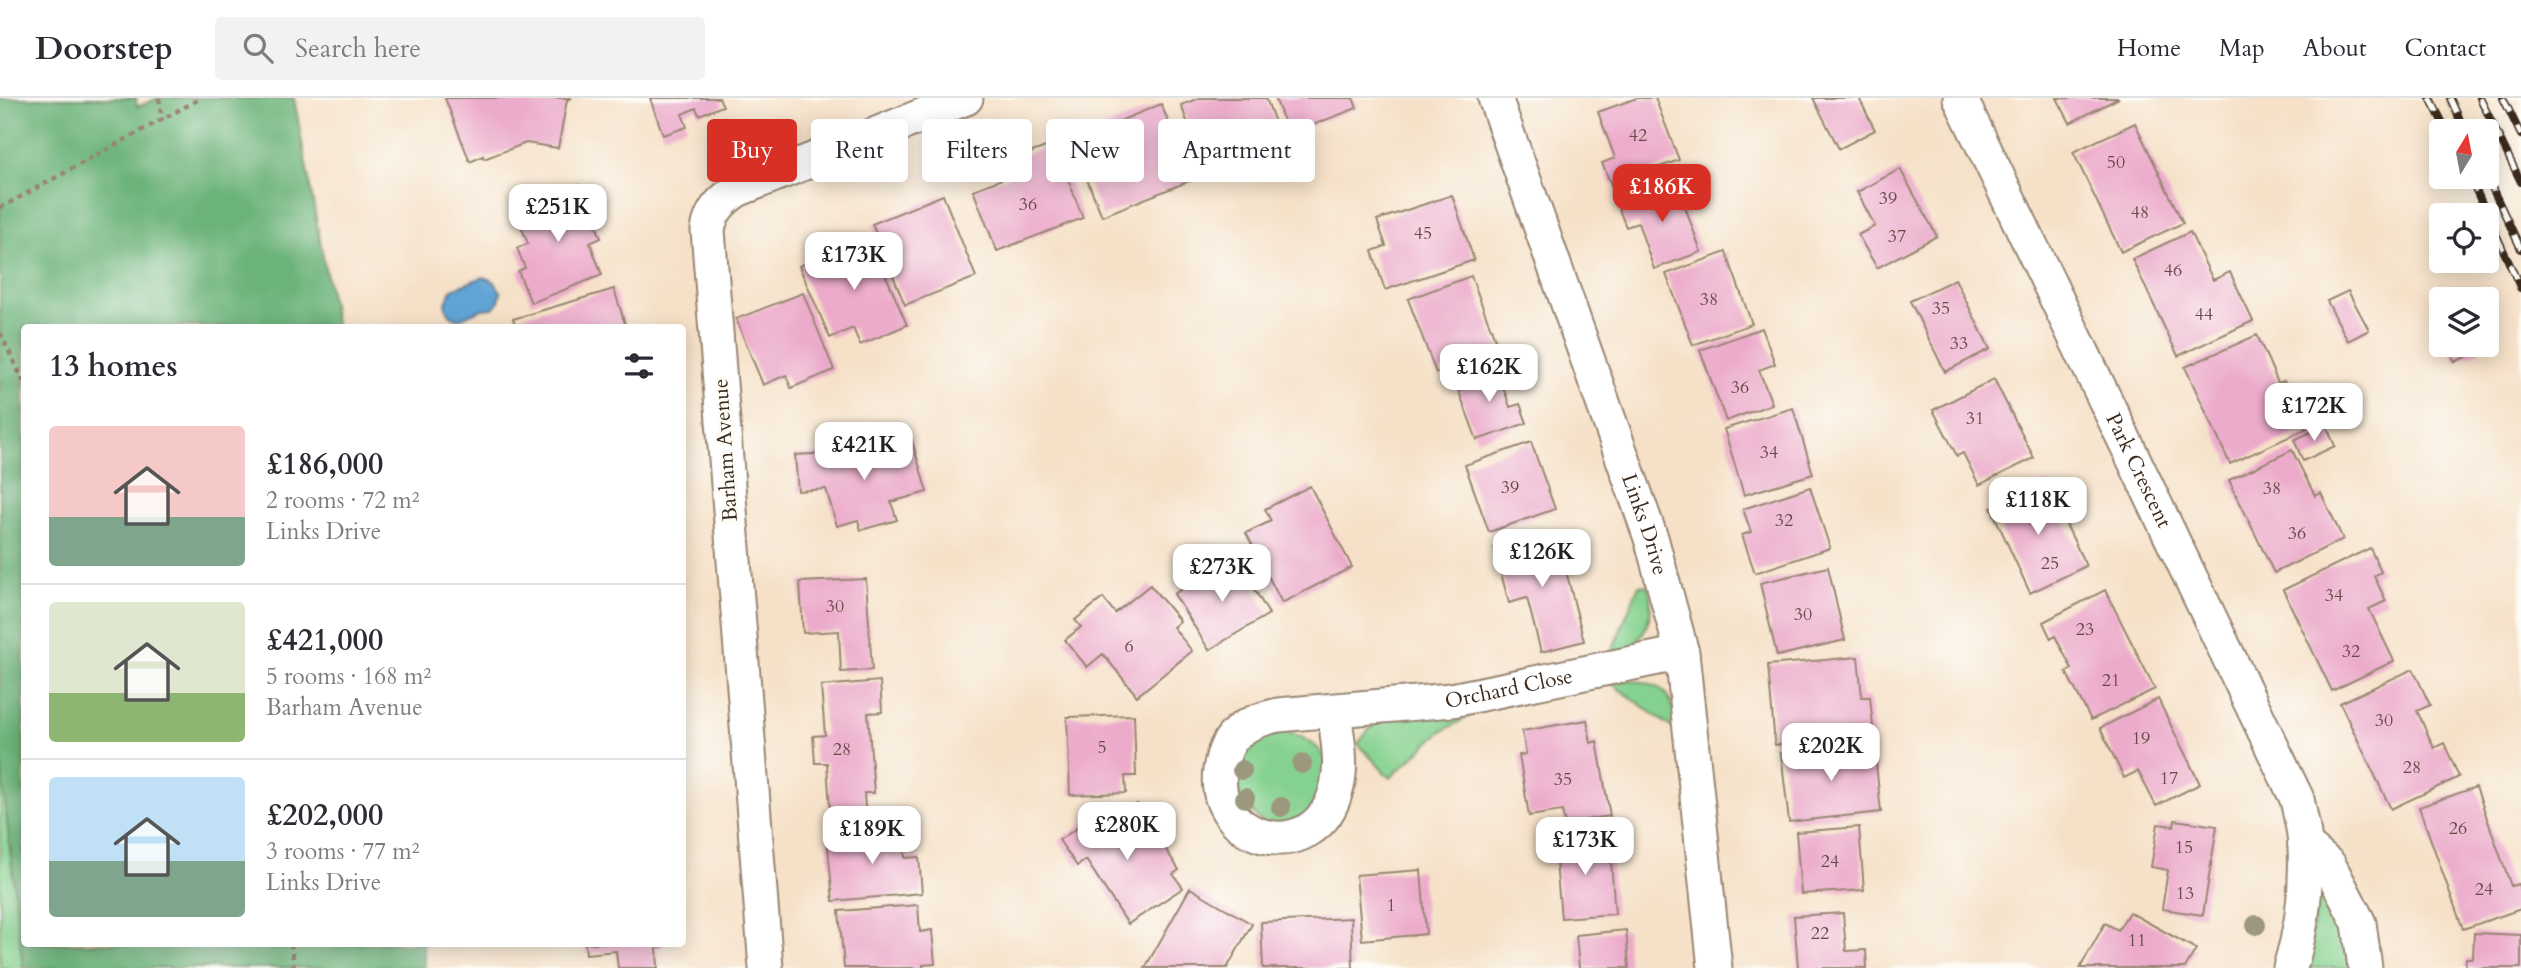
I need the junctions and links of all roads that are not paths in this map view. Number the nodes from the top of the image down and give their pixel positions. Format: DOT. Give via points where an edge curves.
graph roads {
  1 [pos="966,98"];
  2 [pos="1494,98"];
  3 [pos="1960,98"];
  4 [pos="1682,653"];
  5 [pos="1335,712"];
  6 [pos="2305,845"];
  7 [pos="766,968"];
  8 [pos="1715,968"];
  9 [pos="2290,968"];
  10 [pos="2365,968"];
  1 -- 7 [label="street, Barham Avenue" via="737,190 711,214 708,230"];
  2 -- 4 [label="street, Links Drive" via="1652,541"];
  3 -- 6 [label="street, Park Crescent" via="2297,799"];
  4 -- 5 [label="street, Orchard Close" via="1452,700"];
  4 -- 8 [label="street, Links Drive"];
  6 -- 9 [label="street, Park Crescent" via="2305,890"];
  6 -- 10 [label="street" via="2329,865 2359,923"];
}
